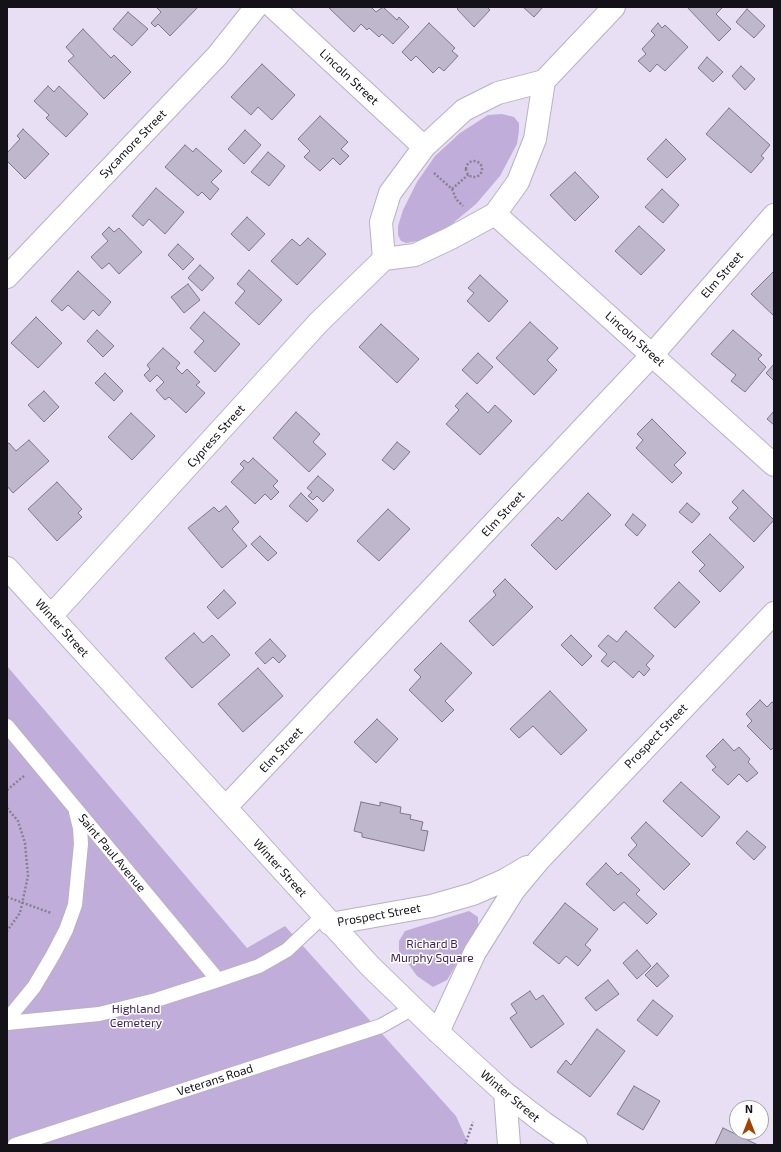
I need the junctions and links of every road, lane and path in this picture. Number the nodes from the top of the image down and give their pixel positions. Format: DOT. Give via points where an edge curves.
graph roads {
  1 [pos="256,7"];
  2 [pos="273,7"];
  3 [pos="614,7"];
  4 [pos="544,81"];
  5 [pos="424,147"];
  6 [pos="432,171"];
  7 [pos="469,174"];
  8 [pos="452,189"];
  9 [pos="464,207"];
  10 [pos="495,214"];
  11 [pos="774,215"];
  12 [pos="384,259"];
  13 [pos="7,277"];
  14 [pos="652,355"];
  15 [pos="774,465"];
  16 [pos="7,568"];
  17 [pos="774,613"];
  18 [pos="51,616"];
  19 [pos="7,726"];
  20 [pos="226,807"];
  21 [pos="7,808"];
  22 [pos="75,809"];
  23 [pos="539,860"];
  24 [pos="7,897"];
  25 [pos="22,902"];
  26 [pos="70,920"];
  27 [pos="326,920"];
  28 [pos="7,932"];
  29 [pos="218,980"];
  30 [pos="413,1008"];
  31 [pos="7,1022"];
  32 [pos="438,1032"];
  33 [pos="505,1093"];
  34 [pos="473,1122"];
  35 [pos="15,1145"];
  36 [pos="464,1145"];
  37 [pos="509,1145"];
  38 [pos="576,1145"];
  1 -- 13 [label="street, Sycamore Street" via="217,56"];
  2 -- 5 [label="street, Lincoln Street"];
  3 -- 4 [label="street"];
  4 -- 5 [label="street" via="498,93 464,110"];
  4 -- 10 [label="street" via="535,139 518,182"];
  5 -- 12 [label="street" via="390,193 381,222"];
  6 -- 8 [label="path"];
  7 -- 7 [label="path" via="472,177 480,174 481,166 475,161 472,162 467,167"];
  7 -- 8 [label="path"];
  8 -- 9 [label="path" via="456,199"];
  10 -- 12 [label="street" via="415,255"];
  10 -- 14 [label="street, Lincoln Street"];
  11 -- 14 [label="street, Elm Street"];
  12 -- 18 [label="street, Cypress Street" via="319,322"];
  14 -- 15 [label="street, Lincoln Street"];
  14 -- 20 [label="street, Elm Street"];
  16 -- 18 [label="street, Winter Street"];
  17 -- 23 [label="street, Prospect Street"];
  18 -- 20 [label="street, Winter Street"];
  19 -- 22 [label="lane, Saint Paul Avenue"];
  20 -- 27 [label="street, Winter Street"];
  21 -- 25 [label="path" via="18,822 25,843 28,876"];
  22 -- 26 [label="lane" via="81,844 75,905"];
  22 -- 29 [label="lane, Saint Paul Avenue"];
  23 -- 27 [label="street, Prospect Street" via="473,894 431,906"];
  23 -- 32 [label="street, Prospect Street" via="514,890 475,952"];
  24 -- 25 [label="path"];
  25 -- 26 [label="path"];
  25 -- 28 [label="path" via="20,913"];
  26 -- 31 [label="lane" via="54,956"];
  27 -- 29 [label="lane" via="287,950 259,966"];
  27 -- 30 [label="street, Winter Street"];
  29 -- 31 [label="lane" via="156,1000 98,1014"];
  30 -- 32 [label="street, Winter Street"];
  30 -- 35 [label="lane, Veterans Road" via="381,1026"];
  32 -- 33 [label="street, Winter Street"];
  33 -- 37 [label="street"];
  33 -- 38 [label="street, Winter Street"];
  34 -- 36 [label="path"];
}
